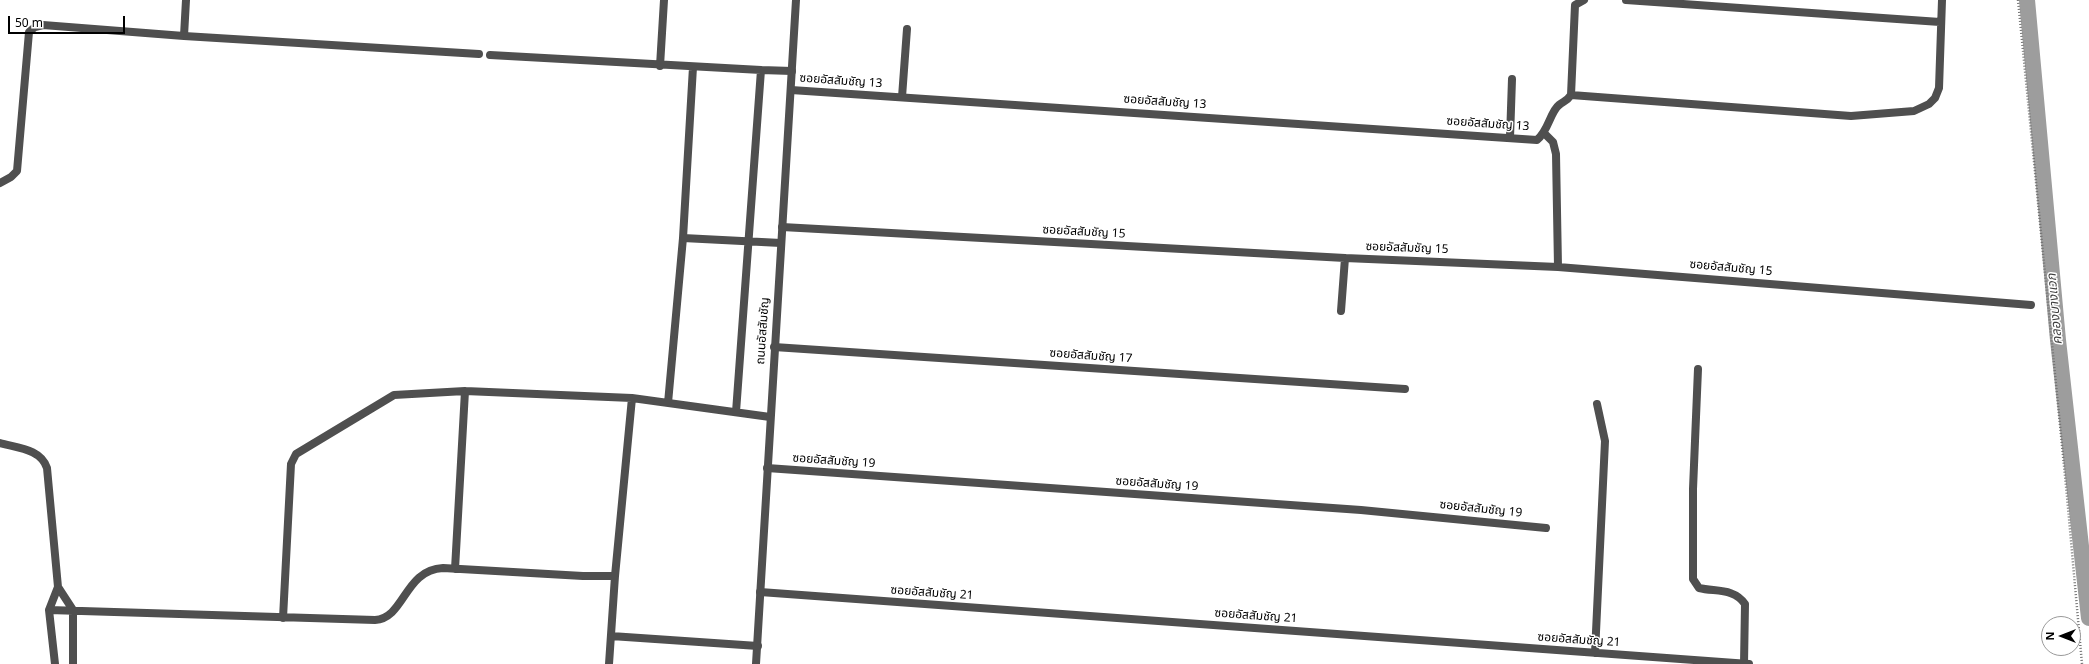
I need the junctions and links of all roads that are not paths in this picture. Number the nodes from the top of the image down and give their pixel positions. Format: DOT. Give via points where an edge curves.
graph roads {
  1 [pos="186,0"];
  2 [pos="664,0"];
  3 [pos="796,0"];
  4 [pos="1584,0"];
  5 [pos="1626,0"];
  6 [pos="1942,0"];
  7 [pos="1940,22"];
  8 [pos="907,30"];
  9 [pos="184,36"];
  10 [pos="479,54"];
  11 [pos="490,55"];
  12 [pos="660,66"];
  13 [pos="693,67"];
  14 [pos="761,70"];
  15 [pos="792,71"];
  16 [pos="1512,79"];
  17 [pos="791,90"];
  18 [pos="1571,95"];
  19 [pos="902,96"];
  20 [pos="1544,134"];
  21 [pos="1510,138"];
  22 [pos="0,183"];
  23 [pos="782,227"];
  24 [pos="683,238"];
  25 [pos="748,241"];
  26 [pos="781,243"];
  27 [pos="1345,258"];
  28 [pos="1558,267"];
  29 [pos="2031,305"];
  30 [pos="1341,311"];
  31 [pos="774,347"];
  32 [pos="1698,369"];
  33 [pos="1405,389"];
  34 [pos="465,391"];
  35 [pos="632,398"];
  36 [pos="668,403"];
  37 [pos="1597,404"];
  38 [pos="736,412"];
  39 [pos="770,417"];
  40 [pos="0,444"];
  41 [pos="767,468"];
  42 [pos="1546,528"];
  43 [pos="455,569"];
  44 [pos="615,576"];
  45 [pos="58,587"];
  46 [pos="760,592"];
  47 [pos="49,610"];
  48 [pos="72,610"];
  49 [pos="283,618"];
  50 [pos="611,636"];
  51 [pos="758,646"];
  52 [pos="1595,653"];
  53 [pos="55,664"];
  54 [pos="73,664"];
  55 [pos="609,664"];
  56 [pos="756,664"];
  57 [pos="1744,664"];
  58 [pos="1749,664"];
  1 -- 9 [label="street"];
  2 -- 12 [label="street"];
  3 -- 15 [label="street, ถนนอัสสัมชัญ"];
  4 -- 18 [label="street" via="1575,5"];
  5 -- 7 [label="street"];
  6 -- 7 [label="street"];
  7 -- 18 [label="street" via="1939,88 1929,104 1914,112 1851,116"];
  8 -- 19 [label="street"];
  9 -- 10 [label="street"];
  9 -- 22 [label="street" via="43,25 28,32 19,163 17,171"];
  11 -- 12 [label="street"];
  12 -- 13 [label="street"];
  13 -- 14 [label="street"];
  13 -- 24 [label="street"];
  14 -- 15 [label="street"];
  14 -- 25 [label="street"];
  15 -- 17 [label="street, ถนนอัสสัมชัญ"];
  16 -- 21 [label="street"];
  17 -- 19 [label="street, ซอยอัสสัมชัญ 13"];
  17 -- 23 [label="street, ถนนอัสสัมชัญ"];
  18 -- 20 [label="street" via="1567,101 1558,105"];
  19 -- 21 [label="street, ซอยอัสสัมชัญ 13"];
  20 -- 21 [label="street, ซอยอัสสัมชัญ 13" via="1537,140"];
  20 -- 28 [label="street" via="1553,142 1556,154"];
  23 -- 26 [label="street, ถนนอัสสัมชัญ"];
  23 -- 27 [label="street, ซอยอัสสัมชัญ 15"];
  24 -- 25 [label="street"];
  24 -- 36 [label="street"];
  25 -- 26 [label="street"];
  25 -- 38 [label="street"];
  26 -- 31 [label="street, ถนนอัสสัมชัญ"];
  27 -- 28 [label="street, ซอยอัสสัมชัญ 15"];
  27 -- 30 [label="street"];
  28 -- 29 [label="street, ซอยอัสสัมชัญ 15"];
  31 -- 33 [label="street, ซอยอัสสัมชัญ 17"];
  31 -- 39 [label="street, ถนนอัสสัมชัญ"];
  32 -- 57 [label="street" via="1693,489 1693,579 1699,588 1733,593 1745,604"];
  34 -- 35 [label="street"];
  34 -- 43 [label="street"];
  34 -- 49 [label="street" via="394,395 296,454 291,464"];
  35 -- 36 [label="street"];
  35 -- 44 [label="street"];
  36 -- 38 [label="street"];
  37 -- 52 [label="street" via="1605,441"];
  38 -- 39 [label="street"];
  39 -- 41 [label="street, ถนนอัสสัมชัญ"];
  40 -- 45 [label="street" via="39,454 45,460"];
  41 -- 42 [label="street, ซอยอัสสัมชัญ 19" via="1361,510"];
  41 -- 46 [label="street, ถนนอัสสัมชัญ"];
  43 -- 44 [label="street"];
  43 -- 49 [label="street" via="437,568 426,572 384,619"];
  44 -- 50 [label="street"];
  45 -- 47 [label="street"];
  45 -- 48 [label="street"];
  46 -- 51 [label="street, ถนนอัสสัมชัญ"];
  46 -- 52 [label="street, ซอยอัสสัมชัญ 21"];
  47 -- 48 [label="street"];
  47 -- 53 [label="street"];
  48 -- 49 [label="street"];
  48 -- 54 [label="street"];
  50 -- 51 [label="street"];
  50 -- 55 [label="street"];
  51 -- 56 [label="street, ถนนอัสสัมชัญ"];
  52 -- 57 [label="street, ซอยอัสสัมชัญ 21"];
  57 -- 58 [label="street, ซอยอัสสัมชัญ 21"];
}
